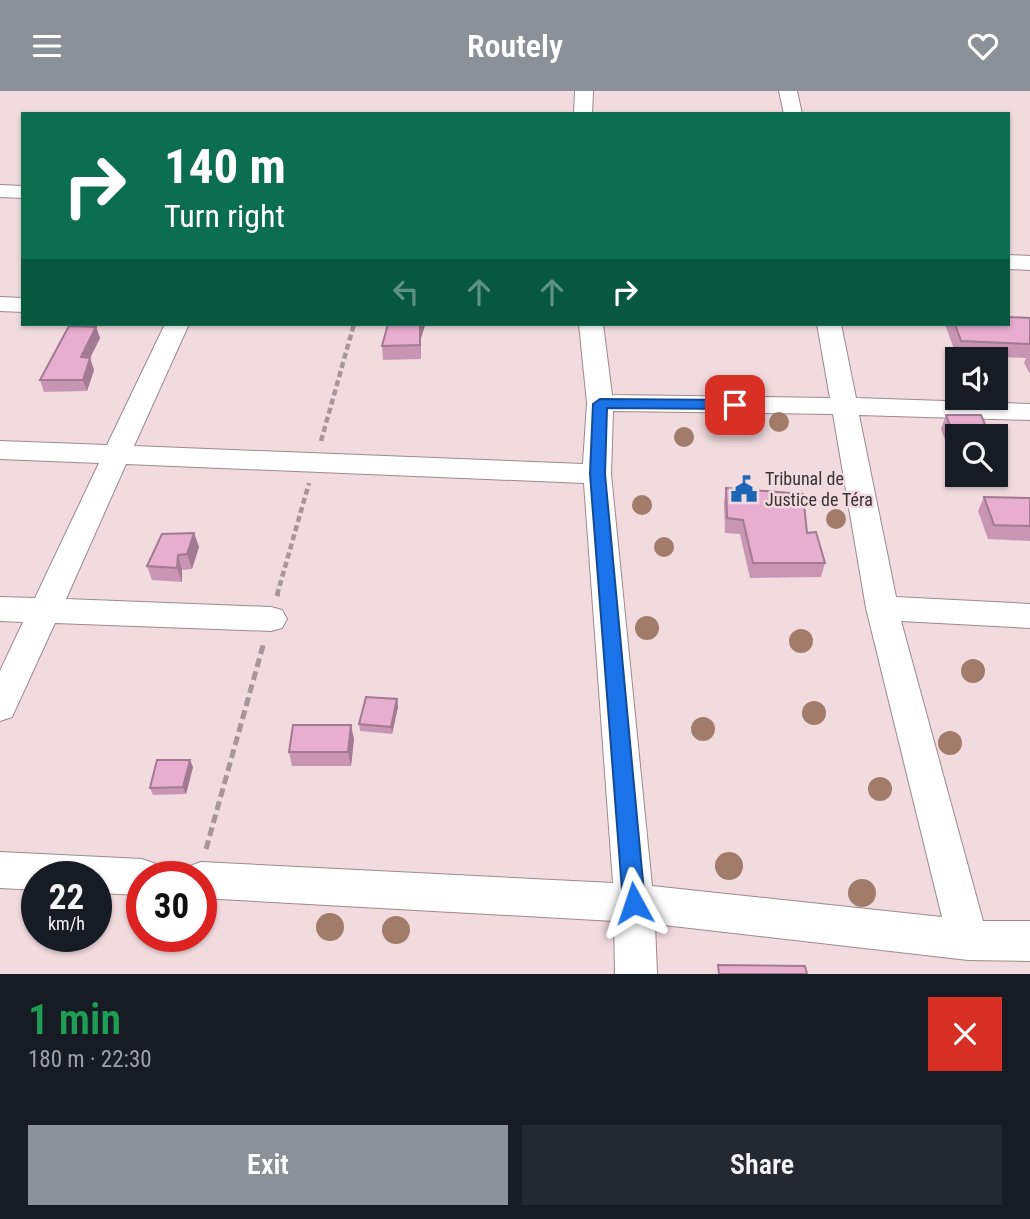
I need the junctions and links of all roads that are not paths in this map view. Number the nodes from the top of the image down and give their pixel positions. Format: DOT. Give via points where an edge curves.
graph roads {
  1 [pos="583,91"];
  2 [pos="788,91"];
  3 [pos="583,112"];
  4 [pos="793,112"];
  5 [pos="0,191"];
  6 [pos="21,192"];
  7 [pos="1010,263"];
  8 [pos="1030,263"];
  9 [pos="0,304"];
  10 [pos="21,305"];
  11 [pos="176,326"];
  12 [pos="591,326"];
  13 [pos="828,326"];
  14 [pos="600,404"];
  15 [pos="844,406"];
  16 [pos="1030,412"];
  17 [pos="0,450"];
  18 [pos="117,454"];
  19 [pos="597,474"];
  20 [pos="882,608"];
  21 [pos="0,609"];
  22 [pos="45,610"];
  23 [pos="1030,616"];
  24 [pos="271,619"];
  25 [pos="0,707"];
  26 [pos="217,867"];
  27 [pos="0,870"];
  28 [pos="126,876"];
  29 [pos="634,903"];
  30 [pos="968,940"];
  31 [pos="1030,941"];
  32 [pos="636,974"];
  1 -- 3 [label="street"];
  2 -- 4 [label="street"];
  5 -- 6 [label="street"];
  7 -- 8 [label="street"];
  9 -- 10 [label="street"];
  11 -- 18 [label="street"];
  12 -- 14 [label="street"];
  13 -- 15 [label="street"];
  14 -- 15 [label="street"];
  14 -- 19 [label="street"];
  15 -- 16 [label="street"];
  15 -- 20 [label="street"];
  17 -- 18 [label="street"];
  18 -- 19 [label="street"];
  18 -- 22 [label="street"];
  19 -- 29 [label="street"];
  20 -- 23 [label="street"];
  20 -- 30 [label="street"];
  21 -- 22 [label="street"];
  22 -- 24 [label="street"];
  22 -- 25 [label="street"];
  26 -- 29 [label="street"];
  27 -- 28 [label="street"];
  29 -- 30 [label="street"];
  29 -- 32 [label="street"];
  30 -- 31 [label="street"];
}
